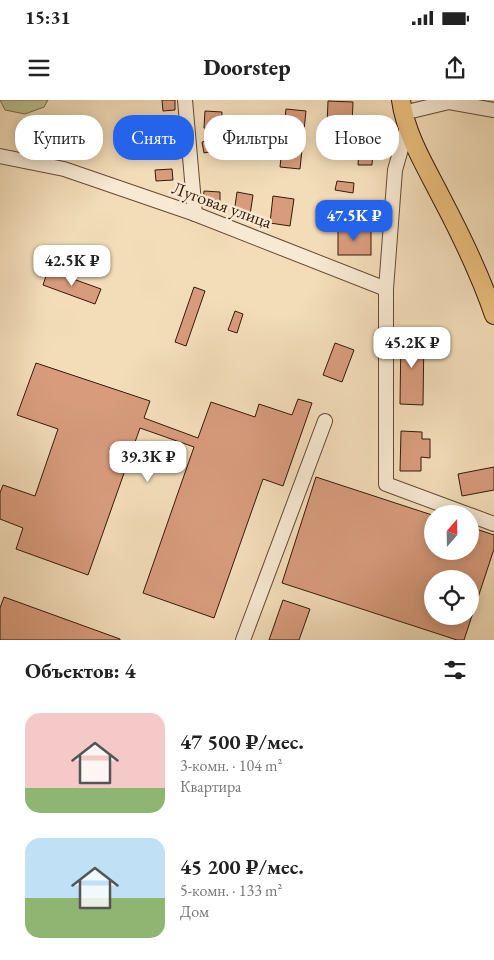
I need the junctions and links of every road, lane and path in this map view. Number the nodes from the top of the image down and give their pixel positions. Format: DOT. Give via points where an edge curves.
graph roads {
  1 [pos="185,100"];
  2 [pos="494,110"];
  3 [pos="404,114"];
  4 [pos="0,156"];
  5 [pos="195,214"];
  6 [pos="386,289"];
  7 [pos="494,315"];
  8 [pos="325,421"];
  9 [pos="443,505"];
  10 [pos="479,518"];
  11 [pos="494,524"];
  12 [pos="243,640"];
  1 -- 5 [label="street"];
  2 -- 3 [label="street" via="449,102"];
  3 -- 6 [label="street" via="395,170"];
  3 -- 7 [label="main road" via="473,258"];
  4 -- 5 [label="street, Луговая улица" via="64,169"];
  5 -- 6 [label="street, Луговая улица"];
  6 -- 9 [label="street" via="386,484"];
  8 -- 12 [label="street"];
  10 -- 11 [label="street"];
}
